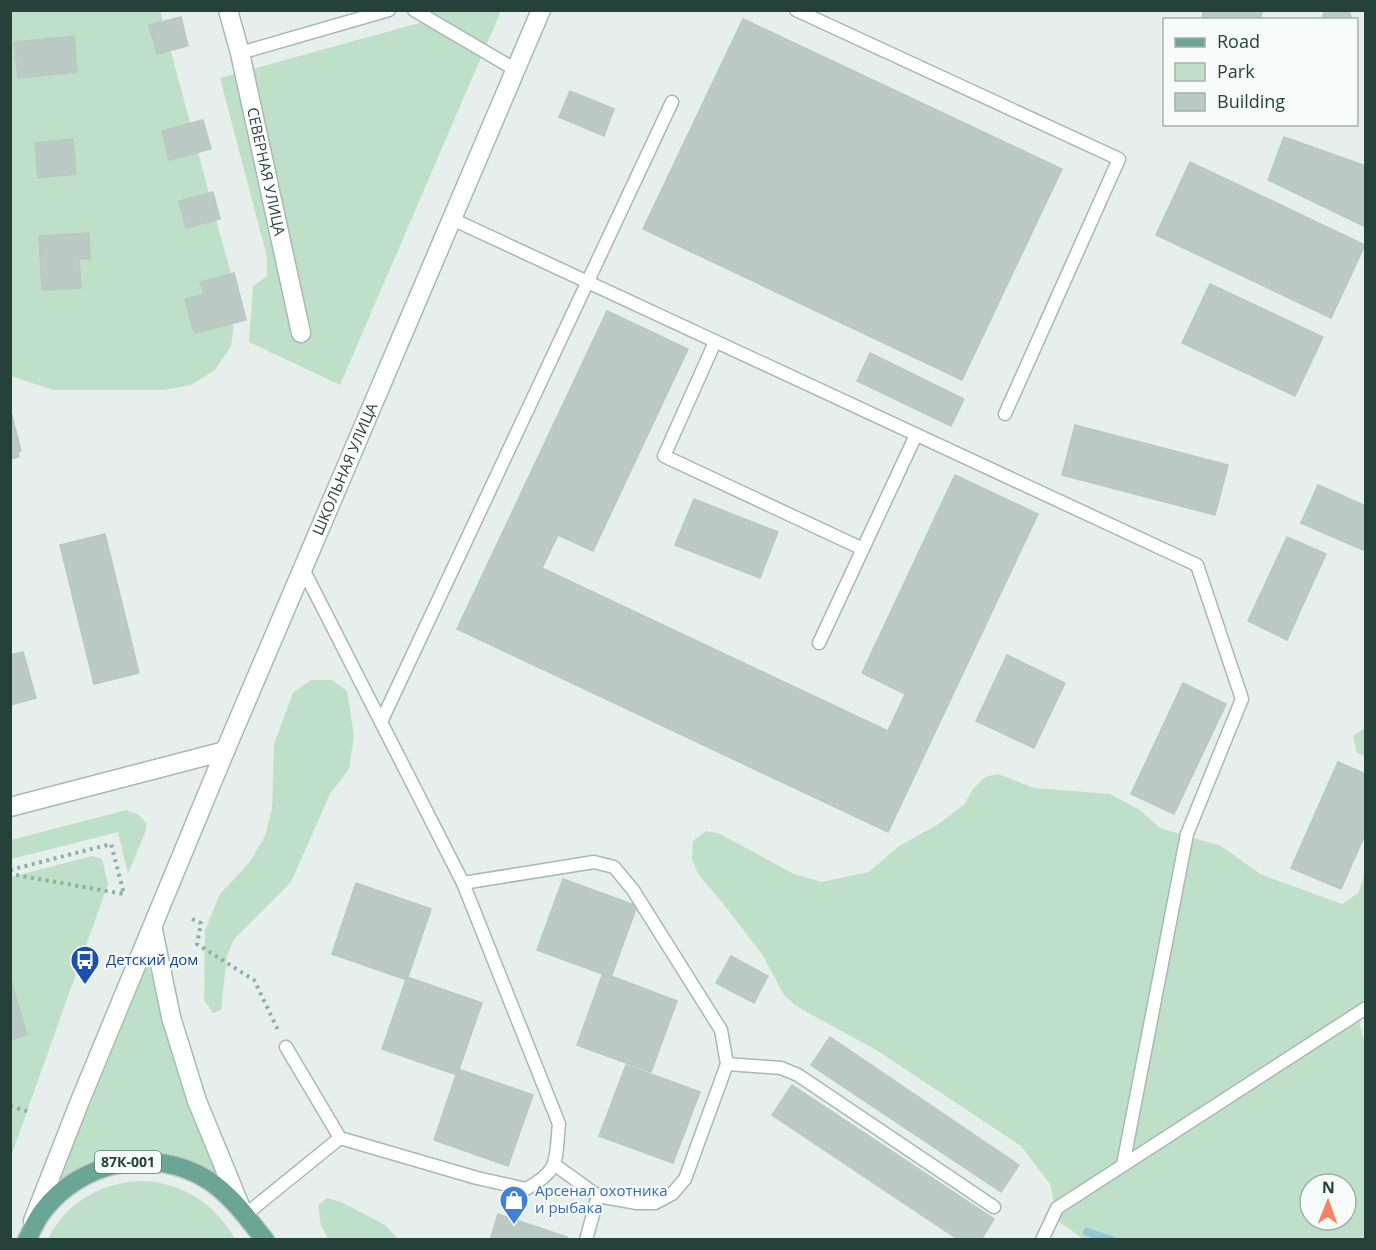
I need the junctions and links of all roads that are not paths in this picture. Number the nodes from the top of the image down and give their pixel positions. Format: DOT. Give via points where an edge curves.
graph roads {
  1 [pos="228,10"];
  2 [pos="389,10"];
  3 [pos="414,10"];
  4 [pos="541,10"];
  5 [pos="796,10"];
  6 [pos="240,54"];
  7 [pos="516,70"];
  8 [pos="672,102"];
  9 [pos="452,219"];
  10 [pos="588,282"];
  11 [pos="302,333"];
  12 [pos="715,342"];
  13 [pos="1005,414"];
  14 [pos="916,435"];
  15 [pos="863,549"];
  16 [pos="303,569"];
  17 [pos="819,643"];
  18 [pos="381,722"];
  19 [pos="225,751"];
  20 [pos="10,807"];
  21 [pos="463,883"];
  22 [pos="153,930"];
  23 [pos="1365,1008"];
  24 [pos="286,1047"];
  25 [pos="727,1064"];
  26 [pos="340,1138"];
  27 [pos="555,1165"];
  28 [pos="1123,1165"];
  29 [pos="598,1196"];
  30 [pos="994,1207"];
  31 [pos="244,1215"];
  32 [pos="27,1239"];
  33 [pos="255,1239"];
  34 [pos="265,1239"];
  35 [pos="586,1239"];
  36 [pos="1042,1239"];
  1 -- 6 [label="main road, СЕВЕРНАЯ УЛИЦА"];
  2 -- 6 [label="lane"];
  3 -- 7 [label="lane"];
  4 -- 7 [label="main road, ШКОЛЬНАЯ УЛИЦА"];
  5 -- 13 [label="lane" via="1119,159"];
  6 -- 11 [label="main road, СЕВЕРНАЯ УЛИЦА"];
  7 -- 9 [label="main road, ШКОЛЬНАЯ УЛИЦА"];
  8 -- 10 [label="lane"];
  9 -- 10 [label="lane"];
  9 -- 16 [label="main road, ШКОЛЬНАЯ УЛИЦА"];
  10 -- 12 [label="lane"];
  10 -- 18 [label="lane"];
  12 -- 14 [label="lane"];
  12 -- 15 [label="lane" via="664,456"];
  14 -- 15 [label="lane"];
  14 -- 28 [label="lane" via="1197,565 1242,699 1187,834"];
  15 -- 17 [label="lane"];
  16 -- 18 [label="lane"];
  16 -- 19 [label="main road, ШКОЛЬНАЯ УЛИЦА"];
  18 -- 21 [label="lane"];
  19 -- 20 [label="main road"];
  19 -- 22 [label="main road, ШКОЛЬНАЯ УЛИЦА"];
  21 -- 25 [label="lane" via="594,862 614,867 633,890 721,1030"];
  21 -- 27 [label="lane" via="560,1124"];
  22 -- 31 [label="main road" via="171,1017 197,1101"];
  22 -- 32 [label="main road, ШКОЛЬНАЯ УЛИЦА" via="80,1101"];
  23 -- 28 [label="lane"];
  24 -- 26 [label="lane"];
  25 -- 29 [label="lane" via="685,1179 672,1194 655,1203"];
  25 -- 30 [label="lane" via="781,1068 798,1075"];
  26 -- 27 [label="lane" via="526,1189 544,1179"];
  26 -- 31 [label="lane"];
  27 -- 29 [label="lane"];
  28 -- 36 [label="lane" via="1057,1208"];
  29 -- 35 [label="lane"];
  31 -- 32 [label="main road, 87К-001" via="220,1189 189,1171 160,1163 121,1163 85,1175 58,1193 38,1217"];
  31 -- 33 [label="main road, 87К-001"];
  31 -- 34 [label="main road, 87К-001"];
}
